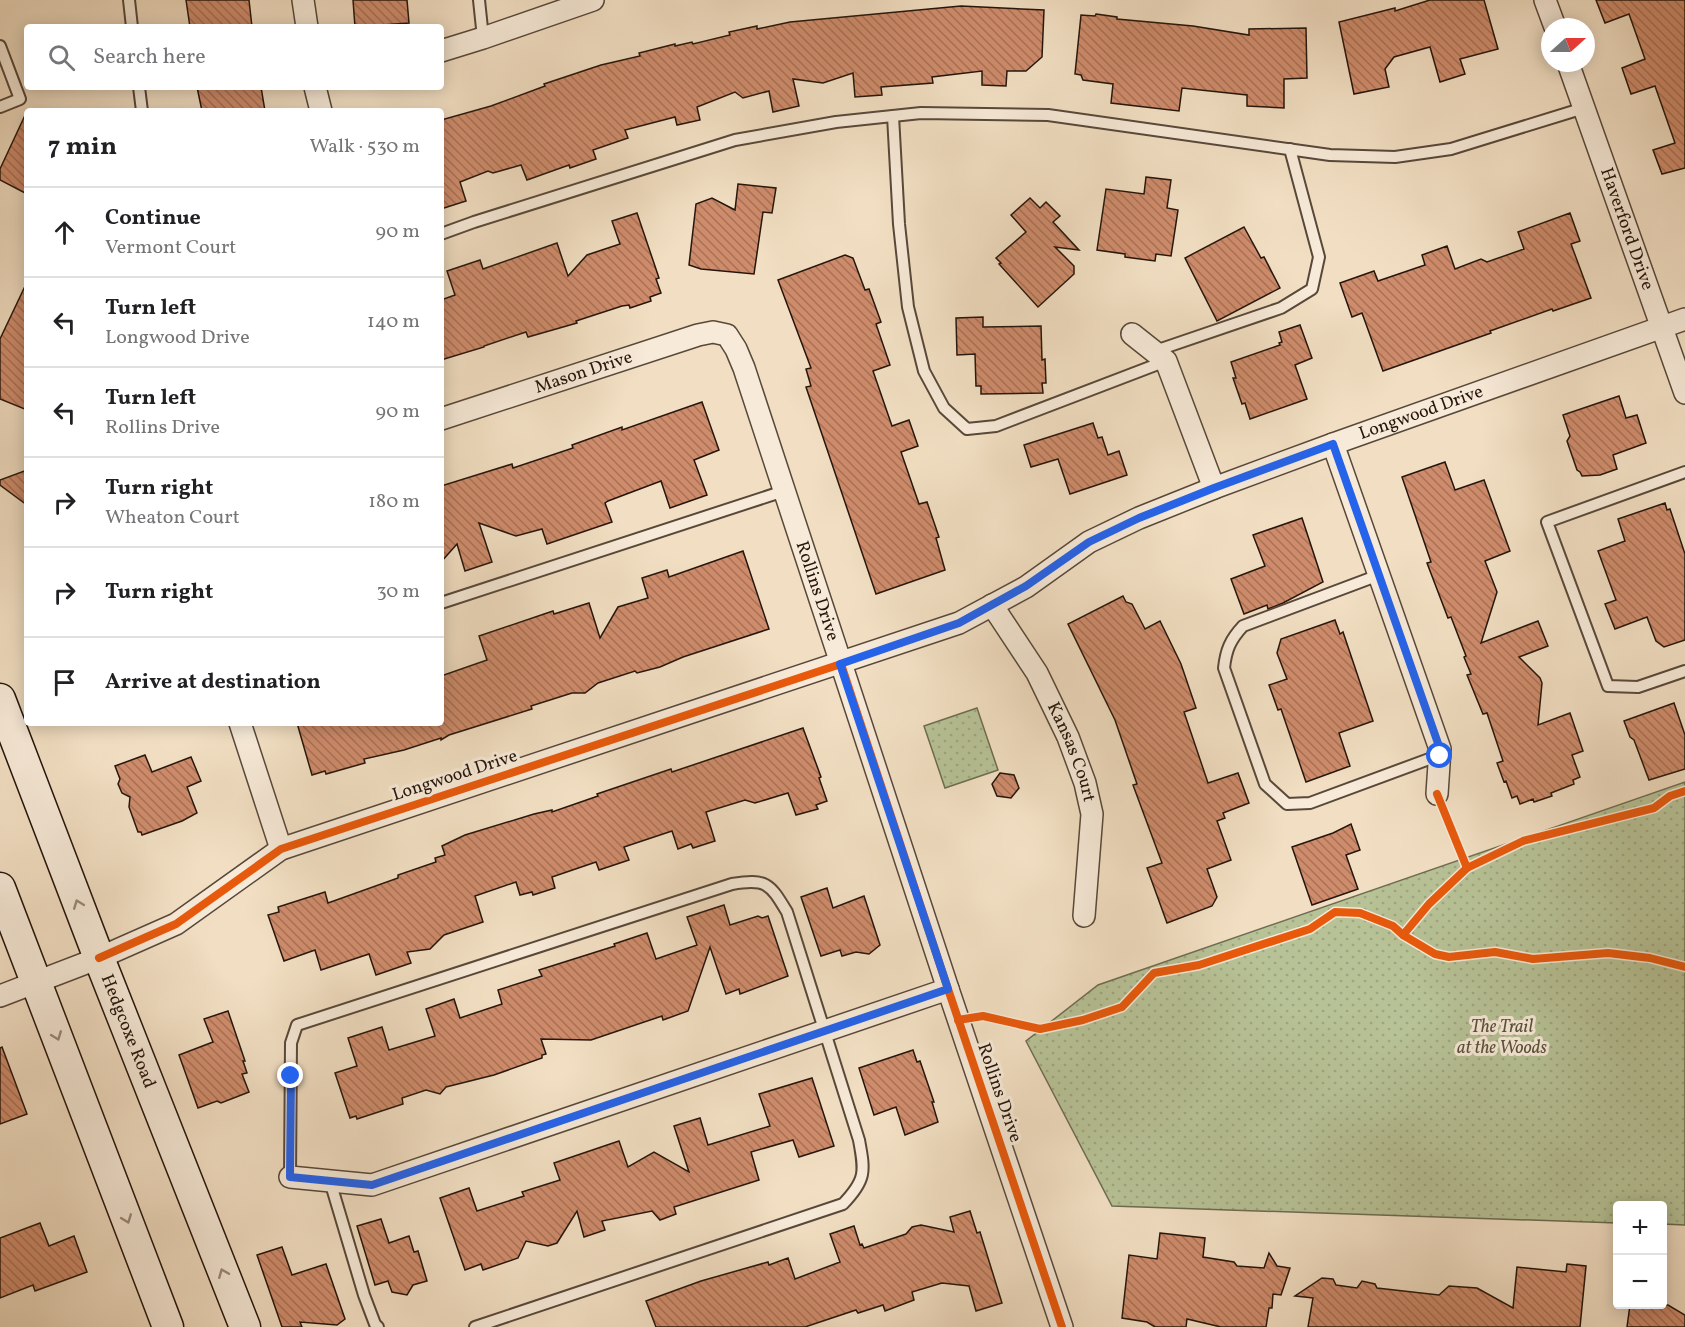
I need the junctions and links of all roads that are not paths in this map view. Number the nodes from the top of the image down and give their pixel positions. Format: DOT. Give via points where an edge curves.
graph roads {
  1 [pos="129,0"];
  2 [pos="303,0"];
  3 [pos="479,0"];
  4 [pos="593,0"];
  5 [pos="1545,0"];
  6 [pos="1552,18"];
  7 [pos="132,24"];
  8 [pos="307,24"];
  9 [pos="483,38"];
  10 [pos="0,46"];
  11 [pos="444,50"];
  12 [pos="1571,72"];
  13 [pos="139,90"];
  14 [pos="316,90"];
  15 [pos="0,107"];
  16 [pos="142,108"];
  17 [pos="320,108"];
  18 [pos="1584,108"];
  19 [pos="893,116"];
  20 [pos="1290,149"];
  21 [pos="444,233"];
  22 [pos="1685,319"];
  23 [pos="1661,327"];
  24 [pos="727,334"];
  25 [pos="1132,334"];
  26 [pos="1161,356"];
  27 [pos="1685,393"];
  28 [pos="444,418"];
  29 [pos="1333,444"];
  30 [pos="1685,472"];
  31 [pos="1214,488"];
  32 [pos="784,491"];
  33 [pos="1379,575"];
  34 [pos="444,602"];
  35 [pos="992,605"];
  36 [pos="840,664"];
  37 [pos="1685,671"];
  38 [pos="0,699"];
  39 [pos="241,726"];
  40 [pos="1440,756"];
  41 [pos="1437,794"];
  42 [pos="281,849"];
  43 [pos="0,888"];
  44 [pos="1083,916"];
  45 [pos="99,958"];
  46 [pos="36,982"];
  47 [pos="948,989"];
  48 [pos="0,996"];
  49 [pos="824,1031"];
  50 [pos="290,1177"];
  51 [pos="330,1181"];
  52 [pos="168,1327"];
  53 [pos="245,1327"];
  54 [pos="378,1327"];
  55 [pos="475,1327"];
  56 [pos="1062,1327"];
  1 -- 7 [label="lane"];
  2 -- 8 [label="street"];
  3 -- 9 [label="lane"];
  4 -- 9 [label="street"];
  5 -- 6 [label="street"];
  9 -- 11 [label="street"];
  10 -- 15 [label="lane" via="20,99"];
  12 -- 18 [label="street, Haverford Drive"];
  13 -- 16 [label="lane"];
  14 -- 17 [label="street"];
  18 -- 20 [label="lane" via="1451,149 1395,157"];
  18 -- 23 [label="street, Haverford Drive"];
  19 -- 20 [label="lane" via="1048,115"];
  19 -- 21 [label="lane" via="735,140"];
  19 -- 26 [label="lane" via="908,307 924,371 944,408 968,429 996,426"];
  20 -- 26 [label="lane" via="1319,257 1312,289 1281,308"];
  22 -- 23 [label="street, Longwood Drive"];
  23 -- 27 [label="street, Haverford Drive"];
  23 -- 29 [label="street, Longwood Drive"];
  24 -- 28 [label="street, Mason Drive" via="698,335"];
  24 -- 32 [label="street, Rollins Drive" via="744,368"];
  25 -- 26 [label="street"];
  26 -- 31 [label="street"];
  29 -- 31 [label="street, Longwood Drive"];
  29 -- 33 [label="street"];
  30 -- 37 [label="lane" via="1547,522 1608,686 1638,687"];
  31 -- 35 [label="street, Longwood Drive" via="1089,542"];
  32 -- 34 [label="lane"];
  32 -- 36 [label="street, Rollins Drive"];
  33 -- 40 [label="street"];
  33 -- 40 [label="lane" via="1243,626 1231,639 1224,668 1265,784 1287,804 1310,803"];
  35 -- 36 [label="street, Longwood Drive" via="959,623"];
  35 -- 44 [label="street, Kansas Court" via="1037,673 1085,783 1092,814"];
  36 -- 42 [label="street, Longwood Drive"];
  36 -- 47 [label="street, Rollins Drive"];
  45 -- 38 [label="main road, Hedgcoxe Road, one-way"];
  39 -- 42 [label="street"];
  40 -- 41 [label="street"];
  42 -- 45 [label="street, Longwood Drive" via="176,924"];
  43 -- 46 [label="main road"];
  45 -- 46 [label="street, Longwood Drive"];
  53 -- 45 [label="main road, Hedgcoxe Road, one-way"];
  46 -- 48 [label="street, Longwood Drive"];
  46 -- 52 [label="main road, one-way"];
  47 -- 49 [label="street"];
  47 -- 56 [label="street, Rollins Drive"];
  49 -- 50 [label="lane" via="787,912 775,891 767,884 752,881 732,884 297,1025 291,1042"];
  49 -- 51 [label="street" via="372,1185"];
  49 -- 55 [label="lane" via="864,1165 860,1183 843,1204"];
  50 -- 51 [label="street"];
  51 -- 54 [label="lane" via="364,1295"];
}
